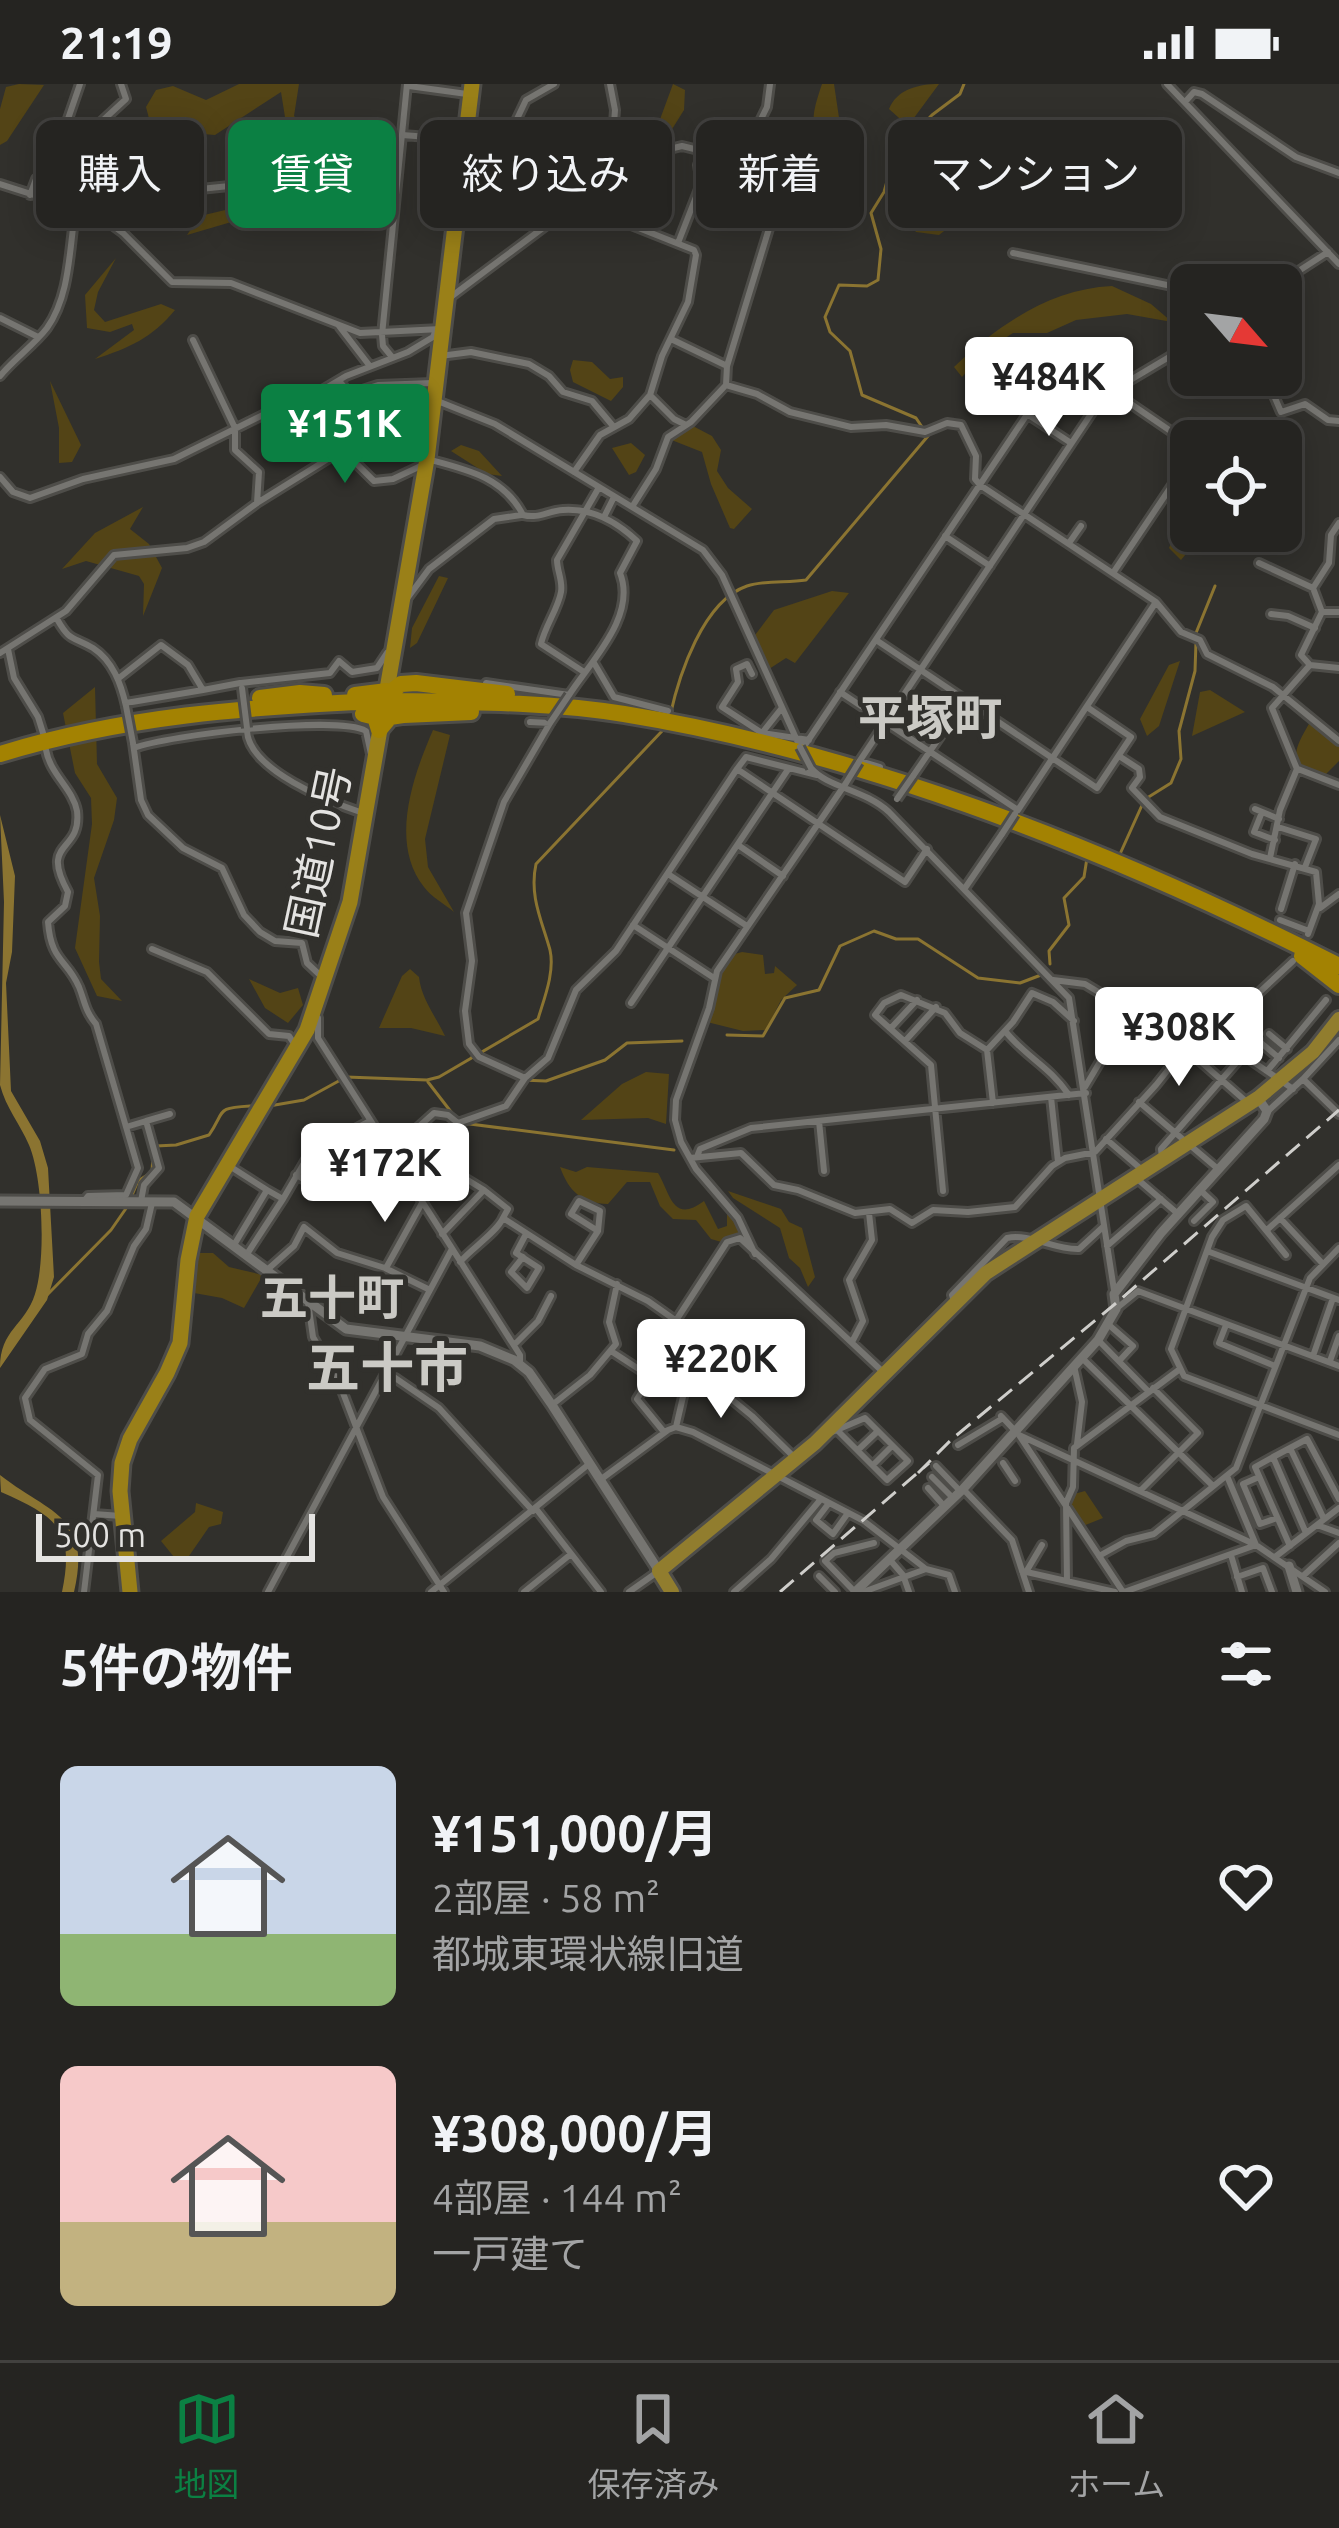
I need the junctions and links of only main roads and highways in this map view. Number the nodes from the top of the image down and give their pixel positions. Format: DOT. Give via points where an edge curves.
graph roads {
  1 [pos="471,89"];
  2 [pos="386,695"];
  3 [pos="664,719"];
  4 [pos="379,730"];
  5 [pos="7,752"];
  6 [pos="1211,904"];
  7 [pos="1243,919"];
  8 [pos="1339,954"];
  9 [pos="1339,966"];
  10 [pos="1339,985"];
  11 [pos="1339,1019"];
  12 [pos="130,1592"];
  13 [pos="672,1592"];
  1 -- 2 [label="highway" via="427,461"];
  2 -- 3 [label="highway"];
  2 -- 3 [label="highway" via="467,712"];
  2 -- 4 [label="highway"];
  2 -- 4 [label="highway" via="390,717"];
  2 -- 5 [label="highway" via="141,719"];
  3 -- 6 [label="highway" via="860,772 1081,848"];
  4 -- 12 [label="highway, 国道10号" via="350,902 326,981 298,1046 197,1216 180,1343 122,1463"];
  6 -- 7 [label="highway"];
  6 -- 8 [label="highway"];
  7 -- 9 [label="highway"];
  7 -- 10 [label="highway"];
  11 -- 13 [label="main road" via="1284,1082 982,1269 834,1430 659,1571"];
}
